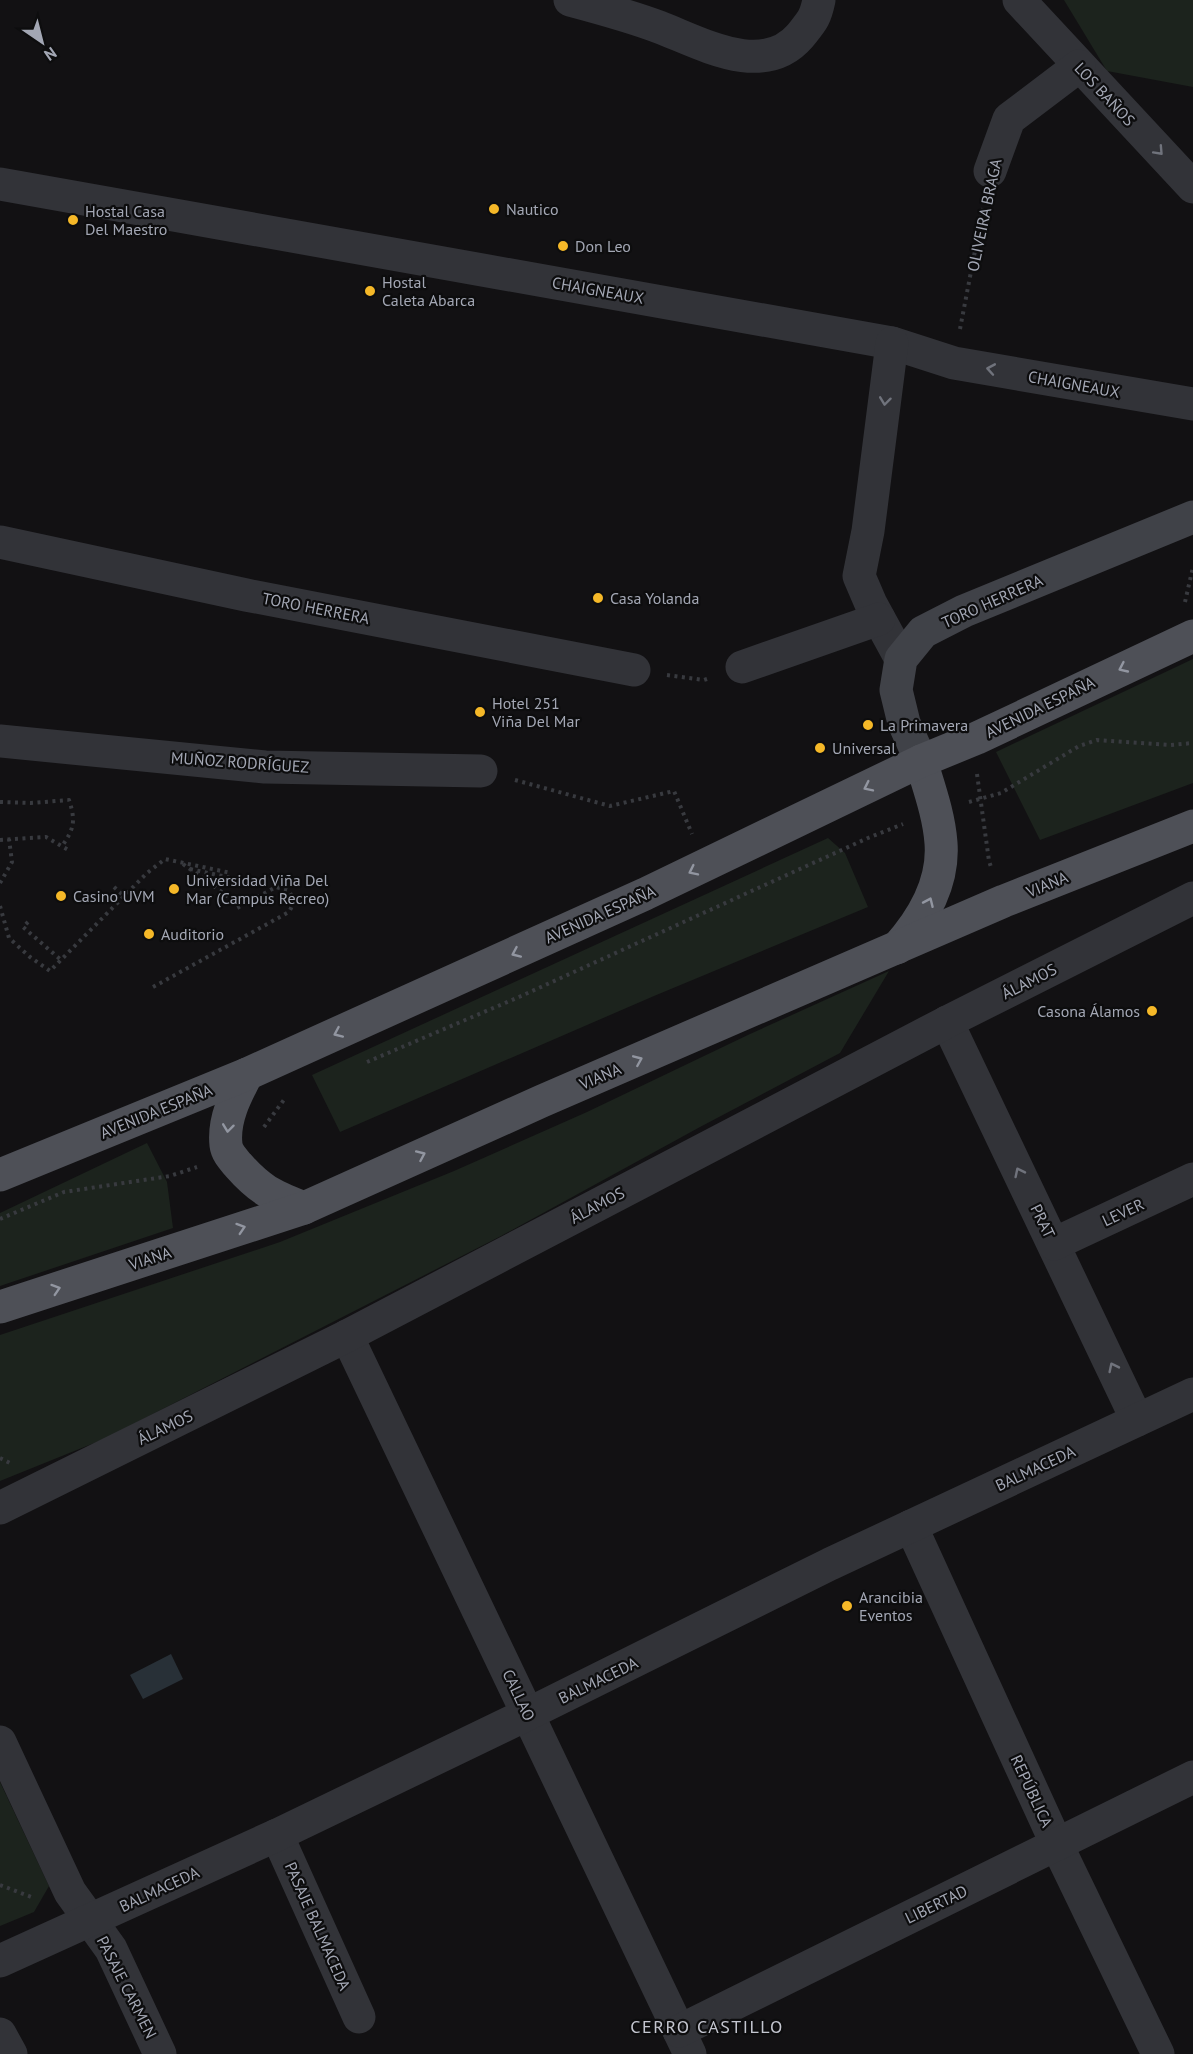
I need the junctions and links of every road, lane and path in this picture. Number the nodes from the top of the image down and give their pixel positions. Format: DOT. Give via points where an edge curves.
graph roads {
  1 [pos="570,0"];
  2 [pos="819,0"];
  3 [pos="1019,0"];
  4 [pos="1079,66"];
  5 [pos="990,171"];
  6 [pos="0,184"];
  7 [pos="1193,187"];
  8 [pos="892,343"];
  9 [pos="954,363"];
  10 [pos="1193,404"];
  11 [pos="1193,517"];
  12 [pos="0,542"];
  13 [pos="879,619"];
  14 [pos="1193,636"];
  15 [pos="901,659"];
  16 [pos="742,667"];
  17 [pos="634,670"];
  18 [pos="0,741"];
  19 [pos="964,743"];
  20 [pos="1193,743"];
  21 [pos="921,761"];
  22 [pos="481,771"];
  23 [pos="980,799"];
  24 [pos="0,802"];
  25 [pos="936,811"];
  26 [pos="1193,826"];
  27 [pos="9,839"];
  28 [pos="0,840"];
  29 [pos="62,846"];
  30 [pos="70,851"];
  31 [pos="180,862"];
  32 [pos="705,866"];
  33 [pos="190,869"];
  34 [pos="231,873"];
  35 [pos="0,883"];
  36 [pos="268,886"];
  37 [pos="114,887"];
  38 [pos="125,897"];
  39 [pos="1193,898"];
  40 [pos="1004,901"];
  41 [pos="0,906"];
  42 [pos="28,922"];
  43 [pos="896,949"];
  44 [pos="61,960"];
  45 [pos="153,987"];
  46 [pos="946,1022"];
  47 [pos="361,1064"];
  48 [pos="247,1074"];
  49 [pos="286,1096"];
  50 [pos="231,1156"];
  51 [pos="0,1175"];
  52 [pos="1193,1179"];
  53 [pos="304,1208"];
  54 [pos="0,1218"];
  55 [pos="1054,1244"];
  56 [pos="0,1307"];
  57 [pos="347,1336"];
  58 [pos="1193,1394"];
  59 [pos="1137,1420"];
  60 [pos="0,1508"];
  61 [pos="911,1526"];
  62 [pos="528,1714"];
  63 [pos="0,1742"];
  64 [pos="1193,1777"];
  65 [pos="277,1834"];
  66 [pos="1057,1845"];
  67 [pos="91,1920"];
  68 [pos="0,1961"];
  69 [pos="360,2017"];
  70 [pos="0,2034"];
  71 [pos="685,2043"];
  72 [pos="11,2054"];
  73 [pos="160,2054"];
  74 [pos="1158,2054"];
  1 -- 2 [label="street" via="738,56 766,55 791,46 816,17"];
  3 -- 4 [label="street, LOS BAÑOS"];
  4 -- 5 [label="street, OLIVEIRA BRAGA" via="1009,119"];
  4 -- 7 [label="street, LOS BAÑOS, one-way"];
  5 -- 9 [label="path, OLIVEIRA BRAGA"];
  6 -- 8 [label="street, CHAIGNEAUX"];
  8 -- 9 [label="street, CHAIGNEAUX"];
  8 -- 13 [label="street, one-way" via="859,576"];
  10 -- 9 [label="street, CHAIGNEAUX, one-way"];
  11 -- 15 [label="street, TORO HERRERA" via="964,610 923,632"];
  12 -- 17 [label="street, TORO HERRERA" via="246,595"];
  13 -- 15 [label="street"];
  13 -- 16 [label="street"];
  14 -- 19 [label="main road, AVENIDA ESPAÑA, one-way"];
  15 -- 21 [label="street" via="896,690 904,723"];
  16 -- 17 [label="path" via="704,680"];
  18 -- 22 [label="street, MUÑOZ RODRÍGUEZ" via="265,767"];
  19 -- 21 [label="main road, AVENIDA ESPAÑA"];
  19 -- 23 [label="path" via="977,773"];
  20 -- 23 [label="path" via="1097,740 1079,746 1001,793"];
  21 -- 25 [label="main road"];
  21 -- 32 [label="main road, AVENIDA ESPAÑA, one-way"];
  22 -- 32 [label="path" via="610,806 674,791"];
  23 -- 25 [label="path"];
  23 -- 40 [label="path" via="989,861"];
  24 -- 29 [label="path" via="69,800 73,831"];
  43 -- 25 [label="main road, one-way" via="911,933 933,893 941,844"];
  25 -- 47 [label="path"];
  26 -- 40 [label="main road, VIANA"];
  27 -- 28 [label="path"];
  27 -- 29 [label="path" via="46,837"];
  27 -- 35 [label="path" via="12,862"];
  29 -- 30 [label="path"];
  31 -- 33 [label="path"];
  31 -- 34 [label="path"];
  31 -- 38 [label="path" via="165,859"];
  32 -- 48 [label="main road, AVENIDA ESPAÑA, one-way"];
  33 -- 36 [label="path"];
  33 -- 45 [label="path" via="239,907 276,887 288,890 293,904 289,912"];
  37 -- 38 [label="path"];
  38 -- 44 [label="path"];
  39 -- 46 [label="street, ÁLAMOS"];
  40 -- 43 [label="main road, VIANA"];
  41 -- 44 [label="path" via="9,938 30,957 50,971"];
  42 -- 44 [label="path" via="23,927"];
  53 -- 43 [label="main road, VIANA, one-way"];
  55 -- 46 [label="street, PRAT, one-way"];
  46 -- 57 [label="street, ÁLAMOS"];
  48 -- 50 [label="main road, one-way" via="232,1104 227,1127 226,1146"];
  48 -- 51 [label="main road, AVENIDA ESPAÑA"];
  49 -- 50 [label="path" via="264,1127"];
  50 -- 53 [label="main road" via="254,1184"];
  50 -- 54 [label="path" via="170,1176 64,1192"];
  52 -- 55 [label="street, LEVER"];
  56 -- 53 [label="main road, VIANA, one-way"];
  59 -- 55 [label="street, PRAT, one-way"];
  57 -- 60 [label="street, ÁLAMOS"];
  57 -- 62 [label="street, CALLAO"];
  58 -- 59 [label="street, BALMACEDA"];
  59 -- 61 [label="street, BALMACEDA"];
  61 -- 62 [label="street, BALMACEDA"];
  61 -- 66 [label="street, REPÚBLICA"];
  62 -- 65 [label="street, BALMACEDA"];
  62 -- 71 [label="street, CALLAO"];
  63 -- 67 [label="street" via="66,1886"];
  64 -- 66 [label="street, LIBERTAD"];
  65 -- 67 [label="street, BALMACEDA"];
  65 -- 69 [label="street, PASAJE BALMACEDA"];
  66 -- 71 [label="street, LIBERTAD"];
  66 -- 74 [label="street, REPÚBLICA"];
  67 -- 68 [label="street, BALMACEDA"];
  67 -- 73 [label="street, PASAJE CARMEN" via="111,1949"];
  70 -- 72 [label="street"];
}
